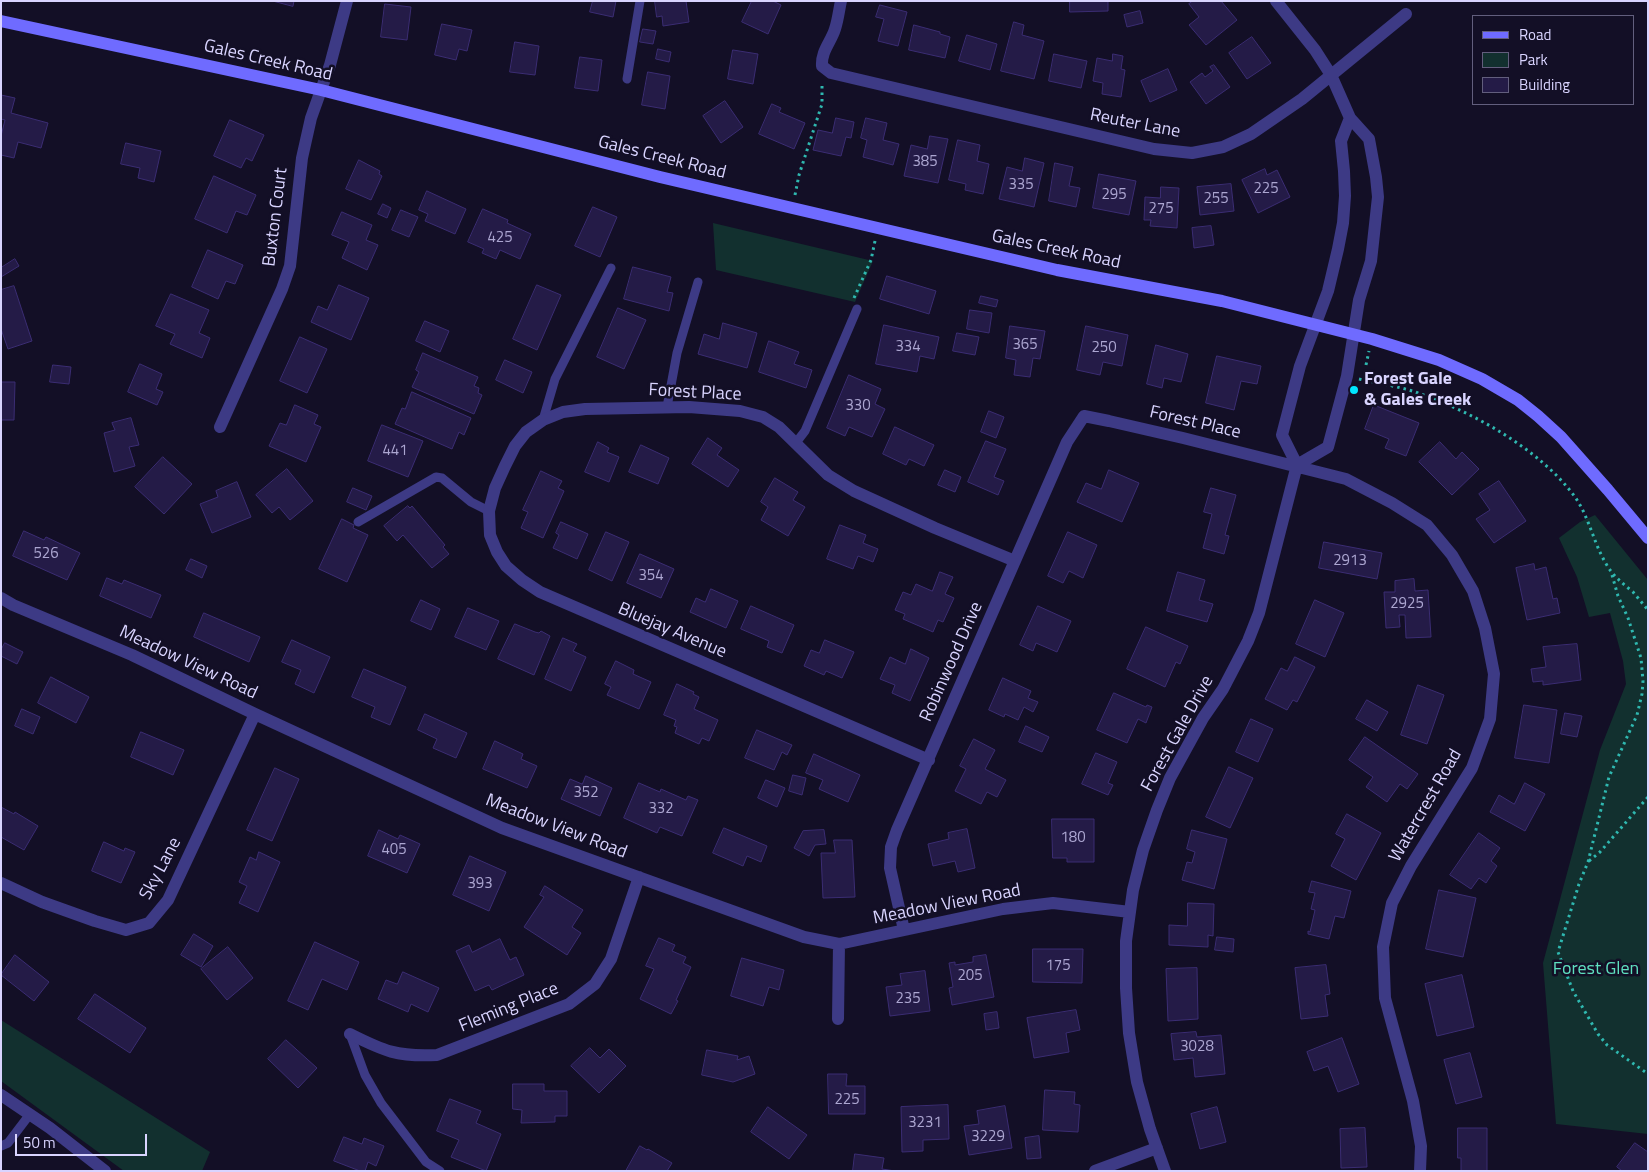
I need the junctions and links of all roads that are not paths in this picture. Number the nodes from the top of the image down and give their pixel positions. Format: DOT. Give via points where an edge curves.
graph roads {
  1 [pos="347,1"];
  2 [pos="640,1"];
  3 [pos="841,1"];
  4 [pos="1276,1"];
  5 [pos="1406,14"];
  6 [pos="1,21"];
  7 [pos="1332,75"];
  8 [pos="627,79"];
  9 [pos="321,90"];
  10 [pos="1350,118"];
  11 [pos="611,268"];
  12 [pos="698,282"];
  13 [pos="857,308"];
  14 [pos="1315,324"];
  15 [pos="1354,334"];
  16 [pos="667,407"];
  17 [pos="1084,416"];
  18 [pos="543,420"];
  19 [pos="220,427"];
  20 [pos="795,444"];
  21 [pos="505,466"];
  22 [pos="1297,466"];
  23 [pos="490,511"];
  24 [pos="358,522"];
  25 [pos="1648,538"];
  26 [pos="1015,561"];
  27 [pos="1,598"];
  28 [pos="255,714"];
  29 [pos="929,760"];
  30 [pos="639,877"];
  31 [pos="1,883"];
  32 [pos="1130,912"];
  33 [pos="904,930"];
  34 [pos="839,944"];
  35 [pos="838,1019"];
  36 [pos="350,1034"];
  37 [pos="1,1095"];
  38 [pos="30,1114"];
  39 [pos="1,1146"];
  40 [pos="1157,1148"];
  41 [pos="106,1171"];
  42 [pos="440,1171"];
  43 [pos="1095,1171"];
  44 [pos="1165,1171"];
  45 [pos="1420,1171"];
  1 -- 9 [label="street, Buxton Court"];
  2 -- 8 [label="lane"];
  3 -- 7 [label="street, Reuter Lane" via="822,66 831,73 1144,147 1192,153 1223,147 1251,134 1302,100"];
  4 -- 7 [label="street"];
  5 -- 7 [label="street, Reuter Lane"];
  6 -- 9 [label="main road, Gales Creek Road"];
  7 -- 10 [label="street"];
  9 -- 14 [label="main road, Gales Creek Road" via="792,208 1057,270"];
  9 -- 19 [label="street, Buxton Court" via="302,158 290,266"];
  10 -- 14 [label="street" via="1341,141 1343,223 1328,291"];
  10 -- 15 [label="street" via="1370,139 1378,197 1371,261 1359,300"];
  11 -- 18 [label="lane" via="555,379"];
  12 -- 16 [label="lane" via="677,353"];
  13 -- 20 [label="lane" via="805,431"];
  14 -- 15 [label="main road, Gales Creek Road"];
  14 -- 22 [label="street" via="1282,435"];
  15 -- 22 [label="street" via="1347,376 1328,447"];
  15 -- 25 [label="main road, Gales Creek Road" via="1439,360 1518,400 1561,437"];
  16 -- 18 [label="street, Forest Place" via="586,409 563,412"];
  16 -- 20 [label="street, Forest Place" via="740,411 763,417 779,426"];
  17 -- 22 [label="street, Forest Place"];
  17 -- 26 [label="street, Robinwood Drive" via="1067,442"];
  18 -- 21 [label="street, Forest Place" via="526,432"];
  20 -- 26 [label="street, Forest Place" via="828,475 854,491"];
  21 -- 23 [label="street, Bluejay Avenue"];
  22 -- 32 [label="street, Forest Gale Drive" via="1259,613 1223,689 1186,747 1157,810 1135,882"];
  22 -- 45 [label="street, Watercrest Road" via="1346,479 1427,525 1452,555 1473,591 1485,628 1494,674 1490,719 1472,768 1411,866 1392,903 1383,947 1385,998 1413,1101"];
  23 -- 24 [label="lane" via="471,502 442,478 436,477"];
  23 -- 29 [label="street, Bluejay Avenue" via="490,535 497,552 506,566 540,592"];
  26 -- 29 [label="street, Robinwood Drive"];
  27 -- 28 [label="street, Meadow View Road" via="132,655"];
  28 -- 30 [label="street, Meadow View Road" via="502,828"];
  28 -- 31 [label="street, Sky Lane" via="168,900 149,923 126,930 118,928 42,902"];
  29 -- 33 [label="street, Robinwood Drive" via="892,847 890,868"];
  30 -- 34 [label="street, Meadow View Road" via="804,937"];
  30 -- 36 [label="street, Fleming Place" via="611,959 595,984 569,1004 437,1055 391,1053"];
  32 -- 33 [label="street, Meadow View Road" via="1053,904 1003,909"];
  32 -- 40 [label="street, Forest Gale Drive" via="1126,950 1129,1033 1137,1082"];
  33 -- 34 [label="street, Meadow View Road"];
  34 -- 35 [label="street"];
  36 -- 42 [label="lane" via="365,1075 381,1103 426,1162"];
  37 -- 38 [label="street"];
  38 -- 39 [label="lane" via="8,1143"];
  38 -- 41 [label="street"];
  40 -- 43 [label="street"];
  40 -- 44 [label="street, Forest Gale Drive"];
}
